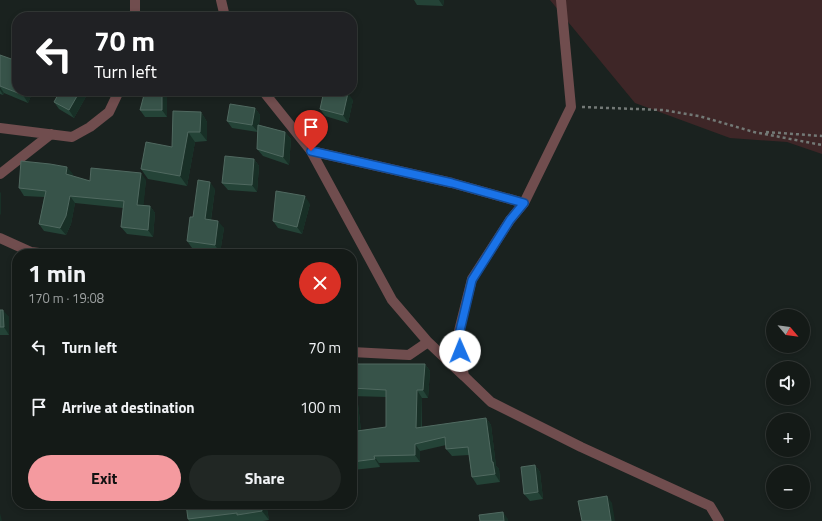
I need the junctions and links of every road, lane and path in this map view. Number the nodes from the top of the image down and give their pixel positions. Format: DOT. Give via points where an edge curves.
graph roads {
  1 [pos="134,0"];
  2 [pos="220,0"];
  3 [pos="561,0"];
  4 [pos="135,12"];
  5 [pos="224,12"];
  6 [pos="117,96"];
  7 [pos="267,96"];
  8 [pos="571,107"];
  9 [pos="0,128"];
  10 [pos="754,132"];
  11 [pos="51,134"];
  12 [pos="822,136"];
  13 [pos="822,144"];
  14 [pos="311,151"];
  15 [pos="0,174"];
  16 [pos="524,203"];
  17 [pos="0,238"];
  18 [pos="24,249"];
  19 [pos="428,342"];
  20 [pos="357,352"];
  21 [pos="464,376"];
  22 [pos="719,521"];
  1 -- 4 [label="street"];
  2 -- 5 [label="street"];
  3 -- 8 [label="street"];
  6 -- 11 [label="street" via="109,112 90,127 72,136"];
  7 -- 14 [label="street"];
  8 -- 10 [label="path" via="663,110 699,116"];
  8 -- 16 [label="street"];
  9 -- 11 [label="street"];
  10 -- 12 [label="path"];
  10 -- 13 [label="path"];
  11 -- 15 [label="street"];
  14 -- 16 [label="street" via="452,183"];
  14 -- 19 [label="street" via="392,300"];
  16 -- 21 [label="street" via="510,220 472,280 458,339"];
  17 -- 18 [label="street"];
  19 -- 20 [label="street" via="409,356"];
  19 -- 21 [label="street"];
  21 -- 22 [label="street" via="491,402 581,447 710,506"];
}
